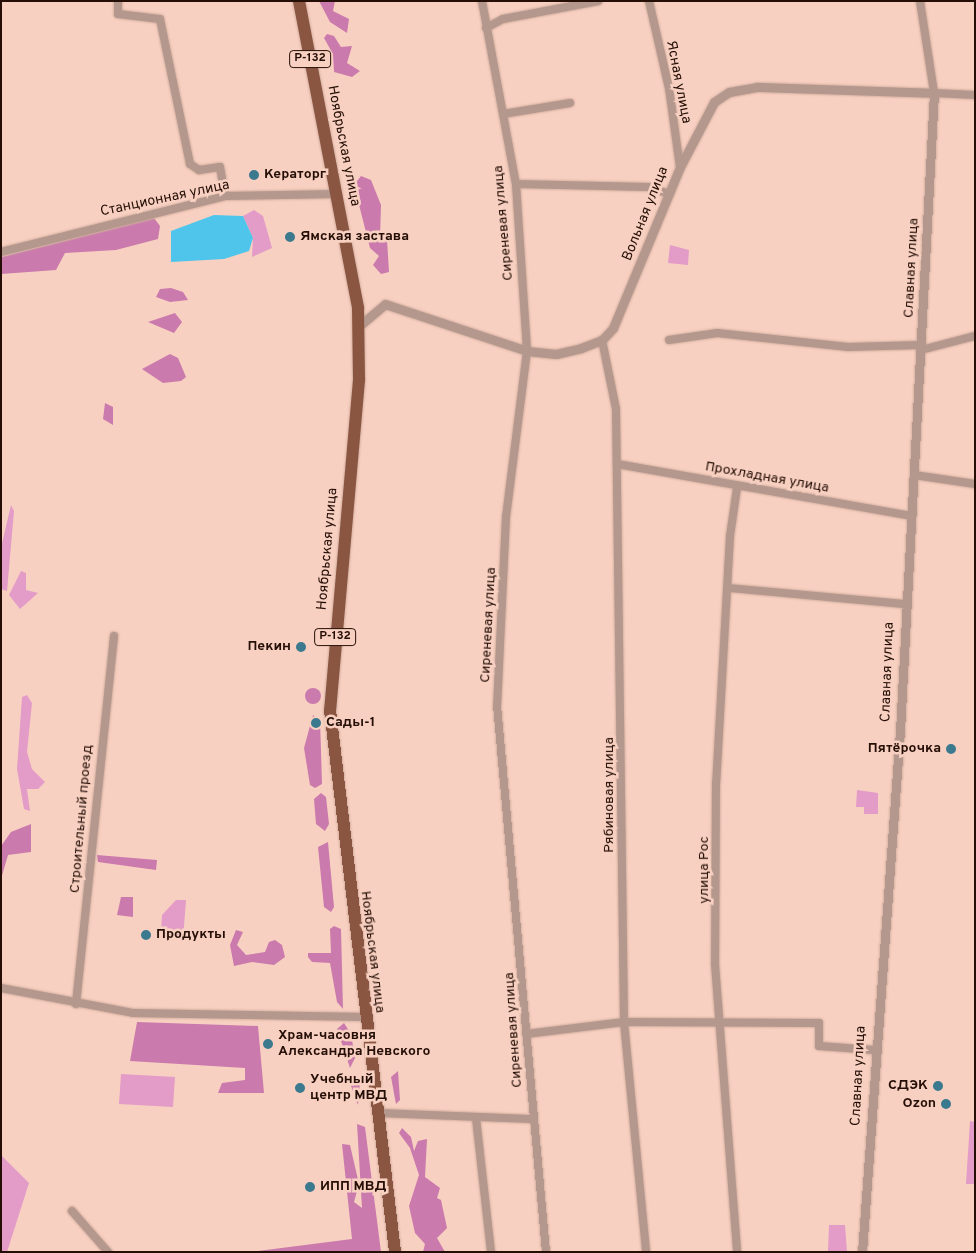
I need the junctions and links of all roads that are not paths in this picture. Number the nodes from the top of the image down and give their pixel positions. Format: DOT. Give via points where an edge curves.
graph roads {
  1 [pos="118,1"];
  2 [pos="299,1"];
  3 [pos="482,1"];
  4 [pos="598,1"];
  5 [pos="649,1"];
  6 [pos="920,1"];
  7 [pos="486,28"];
  8 [pos="934,93"];
  9 [pos="975,95"];
  10 [pos="570,103"];
  11 [pos="503,114"];
  12 [pos="680,167"];
  13 [pos="516,184"];
  14 [pos="338,194"];
  15 [pos="669,194"];
  16 [pos="225,196"];
  17 [pos="1,252"];
  18 [pos="359,326"];
  19 [pos="975,336"];
  20 [pos="602,340"];
  21 [pos="669,340"];
  22 [pos="921,347"];
  23 [pos="527,350"];
  24 [pos="617,464"];
  25 [pos="914,475"];
  26 [pos="975,484"];
  27 [pos="737,488"];
  28 [pos="912,516"];
  29 [pos="729,588"];
  30 [pos="905,604"];
  31 [pos="114,636"];
  32 [pos="1,988"];
  33 [pos="76,1004"];
  34 [pos="366,1017"];
  35 [pos="624,1022"];
  36 [pos="722,1022"];
  37 [pos="526,1034"];
  38 [pos="874,1050"];
  39 [pos="376,1113"];
  40 [pos="476,1118"];
  41 [pos="534,1119"];
  42 [pos="72,1211"];
  43 [pos="108,1252"];
  44 [pos="395,1252"];
  45 [pos="491,1252"];
  46 [pos="546,1252"];
  47 [pos="646,1252"];
  48 [pos="737,1252"];
  49 [pos="862,1252"];
  1 -- 16 [label="street" via="118,14 160,19 190,164 199,170 220,167"];
  2 -- 14 [label="highway, Ноябрьская улица / Р-132"];
  3 -- 7 [label="street, Сиреневая улица"];
  4 -- 7 [label="street" via="503,19"];
  5 -- 12 [label="street, Ясная улица" via="669,88"];
  6 -- 8 [label="street"];
  7 -- 11 [label="street, Сиреневая улица"];
  8 -- 9 [label="street, Вольная улица"];
  8 -- 12 [label="street, Вольная улица" via="757,87 729,92 704,116"];
  8 -- 22 [label="street, Славная улица"];
  10 -- 11 [label="street"];
  11 -- 13 [label="street, Сиреневая улица"];
  12 -- 15 [label="street, Вольная улица"];
  13 -- 15 [label="street" via="648,187"];
  13 -- 23 [label="street, Сиреневая улица"];
  14 -- 16 [label="street, Станционная улица"];
  14 -- 18 [label="highway, Ноябрьская улица / Р-132"];
  15 -- 20 [label="street, Вольная улица" via="622,311"];
  16 -- 17 [label="street, Станционная улица"];
  18 -- 23 [label="street" via="385,304"];
  18 -- 34 [label="highway, Ноябрьская улица / Р-132" via="359,380 330,710"];
  19 -- 22 [label="street"];
  20 -- 23 [label="street" via="556,354"];
  20 -- 24 [label="street, Рябиновая улица" via="616,410"];
  21 -- 22 [label="street" via="717,333 848,346"];
  22 -- 25 [label="street, Славная улица"];
  23 -- 37 [label="street, Сиреневая улица" via="506,517 497,705"];
  24 -- 27 [label="street, Прохладная улица"];
  24 -- 35 [label="street, Рябиновая улица"];
  25 -- 26 [label="street"];
  25 -- 28 [label="street, Славная улица"];
  27 -- 28 [label="street, Прохладная улица"];
  27 -- 29 [label="street, улица Рос"];
  28 -- 30 [label="street, Славная улица"];
  29 -- 30 [label="street"];
  29 -- 36 [label="street, улица Рос" via="716,784 715,964"];
  30 -- 38 [label="street, Славная улица" via="900,732"];
  31 -- 33 [label="street, Строительный проезд"];
  32 -- 33 [label="street"];
  33 -- 34 [label="street" via="133,1013"];
  34 -- 39 [label="highway, Ноябрьская улица / Р-132"];
  35 -- 36 [label="street"];
  35 -- 37 [label="street"];
  35 -- 47 [label="street, Рябиновая улица"];
  36 -- 38 [label="street" via="819,1024 819,1046"];
  36 -- 48 [label="street, улица Рос"];
  37 -- 41 [label="street, Сиреневая улица"];
  38 -- 49 [label="street, Славная улица"];
  39 -- 40 [label="street"];
  39 -- 44 [label="highway, Ноябрьская улица / Р-132"];
  40 -- 41 [label="street"];
  40 -- 45 [label="street"];
  41 -- 46 [label="street, Сиреневая улица"];
  42 -- 43 [label="street"];
}
